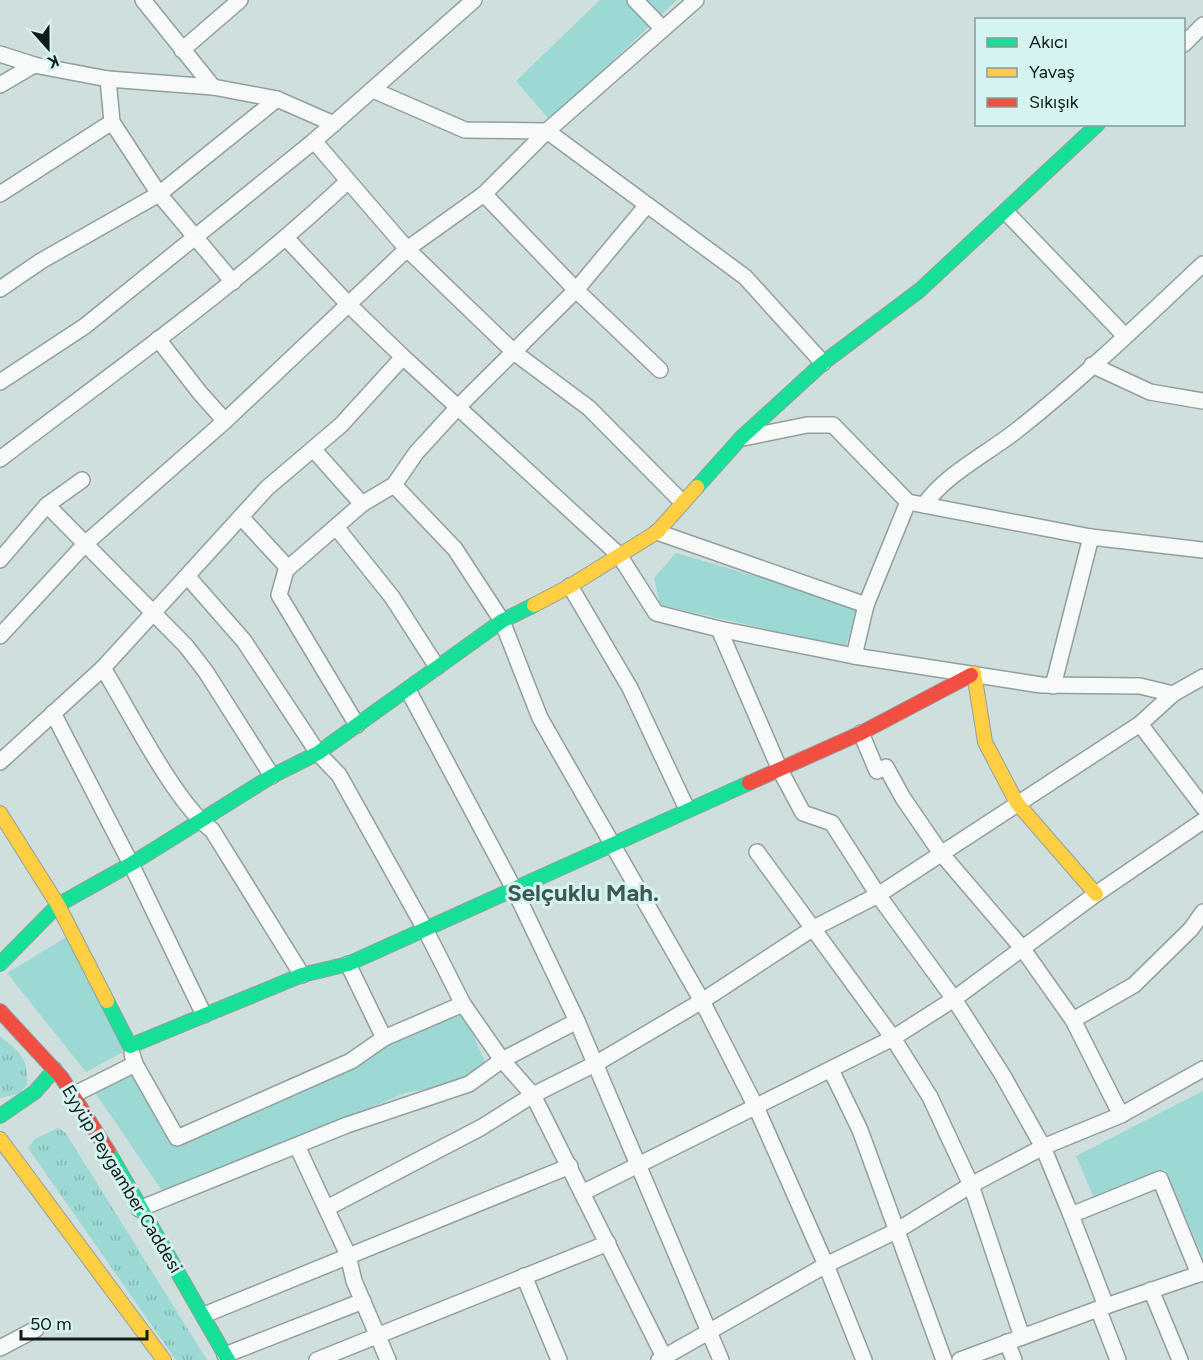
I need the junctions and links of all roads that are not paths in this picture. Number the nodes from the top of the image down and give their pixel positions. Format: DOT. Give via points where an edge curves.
graph roads {
  1 [pos="143,0"];
  2 [pos="240,0"];
  3 [pos="474,0"];
  4 [pos="635,0"];
  5 [pos="696,0"];
  6 [pos="1203,26"];
  7 [pos="663,29"];
  8 [pos="1185,43"];
  9 [pos="182,50"];
  10 [pos="0,54"];
  11 [pos="34,65"];
  12 [pos="108,79"];
  13 [pos="0,85"];
  14 [pos="213,87"];
  15 [pos="374,90"];
  16 [pos="277,99"];
  17 [pos="112,122"];
  18 [pos="334,124"];
  19 [pos="1096,126"];
  20 [pos="547,131"];
  21 [pos="314,141"];
  22 [pos="347,182"];
  23 [pos="0,194"];
  24 [pos="159,194"];
  25 [pos="484,194"];
  26 [pos="647,205"];
  27 [pos="1006,212"];
  28 [pos="194,236"];
  29 [pos="287,238"];
  30 [pos="407,249"];
  31 [pos="1203,264"];
  32 [pos="233,282"];
  33 [pos="0,289"];
  34 [pos="576,290"];
  35 [pos="348,304"];
  36 [pos="1125,336"];
  37 [pos="158,339"];
  38 [pos="515,353"];
  39 [pos="403,357"];
  40 [pos="823,363"];
  41 [pos="1092,365"];
  42 [pos="660,370"];
  43 [pos="0,382"];
  44 [pos="1203,401"];
  45 [pos="458,407"];
  46 [pos="225,421"];
  47 [pos="741,438"];
  48 [pos="314,450"];
  49 [pos="0,459"];
  50 [pos="82,480"];
  51 [pos="394,485"];
  52 [pos="682,502"];
  53 [pos="908,502"];
  54 [pos="362,504"];
  55 [pos="47,505"];
  56 [pos="924,505"];
  57 [pos="241,518"];
  58 [pos="336,527"];
  59 [pos="657,532"];
  60 [pos="1091,537"];
  61 [pos="86,543"];
  62 [pos="1203,550"];
  63 [pos="619,555"];
  64 [pos="0,560"];
  65 [pos="288,568"];
  66 [pos="188,576"];
  67 [pos="570,586"];
  68 [pos="866,605"];
  69 [pos="153,614"];
  70 [pos="502,621"];
  71 [pos="719,629"];
  72 [pos="0,636"];
  73 [pos="854,656"];
  74 [pos="437,667"];
  75 [pos="103,668"];
  76 [pos="974,673"];
  77 [pos="1203,677"];
  78 [pos="1053,686"];
  79 [pos="408,690"];
  80 [pos="1173,694"];
  81 [pos="52,713"];
  82 [pos="1140,724"];
  83 [pos="357,725"];
  84 [pos="861,733"];
  85 [pos="318,753"];
  86 [pos="0,762"];
  87 [pos="780,770"];
  88 [pos="272,776"];
  89 [pos="1017,803"];
  90 [pos="1203,807"];
  91 [pos="687,809"];
  92 [pos="0,813"];
  93 [pos="198,820"];
  94 [pos="1203,821"];
  95 [pos="610,845"];
  96 [pos="758,852"];
  97 [pos="940,852"];
  98 [pos="131,864"];
  99 [pos="514,889"];
  100 [pos="1096,894"];
  101 [pos="878,895"];
  102 [pos="58,905"];
  103 [pos="1203,912"];
  104 [pos="425,929"];
  105 [pos="812,929"];
  106 [pos="1022,948"];
  107 [pos="0,964"];
  108 [pos="348,964"];
  109 [pos="302,975"];
  110 [pos="954,999"];
  111 [pos="702,1002"];
  112 [pos="464,1004"];
  113 [pos="0,1011"];
  114 [pos="204,1015"];
  115 [pos="1073,1020"];
  116 [pos="577,1021"];
  117 [pos="384,1038"];
  118 [pos="893,1038"];
  119 [pos="130,1046"];
  120 [pos="502,1060"];
  121 [pos="597,1063"];
  122 [pos="135,1064"];
  123 [pos="55,1069"];
  124 [pos="1203,1069"];
  125 [pos="831,1070"];
  126 [pos="73,1095"];
  127 [pos="533,1095"];
  128 [pos="756,1107"];
  129 [pos="1121,1115"];
  130 [pos="0,1116"];
  131 [pos="0,1139"];
  132 [pos="297,1146"];
  133 [pos="1043,1147"];
  134 [pos="639,1163"];
  135 [pos="570,1166"];
  136 [pos="971,1185"];
  137 [pos="582,1193"];
  138 [pos="327,1208"];
  139 [pos="139,1209"];
  140 [pos="1071,1215"];
  141 [pos="898,1230"];
  142 [pos="608,1243"];
  143 [pos="348,1254"];
  144 [pos="826,1265"];
  145 [pos="1201,1273"];
  146 [pos="524,1276"];
  147 [pos="1151,1290"];
  148 [pos="363,1301"];
  149 [pos="1103,1308"];
  150 [pos="204,1315"];
  151 [pos="36,1329"];
  152 [pos="709,1331"];
  153 [pos="378,1335"];
  154 [pos="1022,1338"];
  155 [pos="1007,1342"];
  156 [pos="0,1348"];
  157 [pos="227,1357"];
  158 [pos="661,1359"];
  159 [pos="164,1360"];
  160 [pos="317,1360"];
  161 [pos="388,1360"];
  162 [pos="559,1360"];
  163 [pos="721,1360"];
  164 [pos="864,1360"];
  165 [pos="944,1360"];
  166 [pos="960,1360"];
  167 [pos="1014,1360"];
  168 [pos="1118,1360"];
  169 [pos="1180,1360"];
  1 -- 9 [label="street"];
  2 -- 9 [label="street"];
  3 -- 15 [label="street"];
  4 -- 7 [label="street"];
  5 -- 7 [label="street"];
  6 -- 8 [label="street"];
  7 -- 20 [label="street"];
  9 -- 14 [label="street"];
  10 -- 11 [label="street"];
  11 -- 12 [label="street"];
  11 -- 13 [label="street"];
  12 -- 14 [label="street"];
  12 -- 17 [label="street"];
  14 -- 16 [label="street"];
  15 -- 18 [label="street"];
  15 -- 20 [label="street" via="465,130"];
  16 -- 18 [label="street"];
  16 -- 24 [label="street"];
  17 -- 23 [label="street"];
  17 -- 24 [label="street"];
  18 -- 21 [label="street"];
  19 -- 27 [label="street"];
  20 -- 25 [label="street"];
  20 -- 26 [label="street"];
  21 -- 22 [label="street"];
  21 -- 28 [label="street"];
  22 -- 29 [label="street"];
  22 -- 30 [label="street"];
  24 -- 28 [label="street"];
  24 -- 33 [label="street" via="41,261"];
  25 -- 30 [label="street"];
  25 -- 34 [label="street"];
  26 -- 34 [label="street"];
  26 -- 40 [label="street" via="745,277"];
  27 -- 36 [label="street"];
  27 -- 40 [label="street" via="920,290"];
  28 -- 32 [label="street"];
  28 -- 43 [label="street" via="85,326"];
  29 -- 32 [label="street"];
  29 -- 35 [label="street"];
  30 -- 35 [label="street"];
  30 -- 38 [label="street"];
  31 -- 36 [label="street"];
  32 -- 37 [label="street"];
  34 -- 38 [label="street"];
  34 -- 42 [label="street"];
  35 -- 39 [label="street"];
  35 -- 46 [label="street"];
  36 -- 41 [label="street"];
  37 -- 46 [label="street"];
  37 -- 49 [label="street"];
  38 -- 45 [label="street"];
  38 -- 52 [label="street" via="589,408"];
  39 -- 45 [label="street"];
  39 -- 48 [label="street"];
  40 -- 47 [label="street"];
  41 -- 44 [label="street" via="1150,392"];
  41 -- 56 [label="street" via="1017,430 934,491"];
  45 -- 51 [label="street" via="416,453"];
  45 -- 63 [label="street"];
  46 -- 61 [label="street"];
  47 -- 52 [label="street"];
  47 -- 53 [label="street" via="807,425 833,425"];
  48 -- 54 [label="street"];
  48 -- 57 [label="street" via="267,488"];
  50 -- 55 [label="street"];
  51 -- 54 [label="street"];
  51 -- 70 [label="street" via="455,549"];
  52 -- 59 [label="street"];
  53 -- 56 [label="street"];
  53 -- 68 [label="street"];
  54 -- 58 [label="street"];
  55 -- 61 [label="street"];
  55 -- 64 [label="street"];
  56 -- 60 [label="street"];
  57 -- 65 [label="street"];
  57 -- 66 [label="street"];
  58 -- 65 [label="street"];
  58 -- 74 [label="street" via="392,597"];
  59 -- 63 [label="street"];
  59 -- 68 [label="street"];
  60 -- 62 [label="street"];
  60 -- 78 [label="street"];
  61 -- 69 [label="street"];
  61 -- 72 [label="street"];
  63 -- 67 [label="street"];
  63 -- 71 [label="street" via="656,613"];
  65 -- 83 [label="street" via="279,596"];
  66 -- 69 [label="street"];
  66 -- 85 [label="street" via="244,641"];
  67 -- 70 [label="street"];
  67 -- 91 [label="street" via="630,688"];
  68 -- 73 [label="street"];
  69 -- 75 [label="street"];
  69 -- 88 [label="street" via="206,672"];
  70 -- 74 [label="street"];
  70 -- 95 [label="street" via="540,718"];
  71 -- 73 [label="street"];
  71 -- 87 [label="street"];
  73 -- 76 [label="street"];
  74 -- 79 [label="street"];
  75 -- 81 [label="street"];
  75 -- 93 [label="street"];
  76 -- 78 [label="street"];
  76 -- 84 [label="street"];
  76 -- 89 [label="street" via="985,742"];
  77 -- 80 [label="street"];
  78 -- 80 [label="street" via="1140,687"];
  79 -- 83 [label="street"];
  79 -- 99 [label="street"];
  80 -- 82 [label="street"];
  81 -- 86 [label="street"];
  81 -- 98 [label="street"];
  82 -- 89 [label="street"];
  82 -- 90 [label="street"];
  83 -- 85 [label="street"];
  84 -- 87 [label="street"];
  84 -- 97 [label="street" via="877,771 886,767"];
  85 -- 88 [label="street"];
  85 -- 104 [label="street" via="339,775"];
  87 -- 91 [label="street"];
  87 -- 101 [label="street" via="803,813 832,824"];
  88 -- 93 [label="street"];
  89 -- 97 [label="street"];
  89 -- 100 [label="street"];
  91 -- 95 [label="street"];
  92 -- 102 [label="street"];
  93 -- 98 [label="street"];
  93 -- 109 [label="street" via="212,830"];
  94 -- 100 [label="street"];
  95 -- 99 [label="street"];
  95 -- 111 [label="street"];
  96 -- 105 [label="street"];
  97 -- 101 [label="street"];
  97 -- 106 [label="street"];
  98 -- 102 [label="street"];
  98 -- 114 [label="street"];
  99 -- 104 [label="street"];
  99 -- 116 [label="street"];
  100 -- 106 [label="street"];
  101 -- 105 [label="street"];
  101 -- 110 [label="street"];
  102 -- 107 [label="street"];
  102 -- 119 [label="street"];
  103 -- 115 [label="street" via="1134,986"];
  104 -- 108 [label="street"];
  104 -- 112 [label="street"];
  105 -- 111 [label="street"];
  105 -- 118 [label="street"];
  106 -- 110 [label="street"];
  106 -- 115 [label="street"];
  108 -- 109 [label="street"];
  108 -- 117 [label="street"];
  109 -- 114 [label="street"];
  110 -- 118 [label="street"];
  110 -- 133 [label="street"];
  111 -- 121 [label="street"];
  111 -- 128 [label="street"];
  112 -- 117 [label="street"];
  112 -- 120 [label="street"];
  113 -- 123 [label="street, Eyyüp Peygamber Caddesi"];
  114 -- 119 [label="street"];
  115 -- 129 [label="street"];
  116 -- 120 [label="street"];
  116 -- 121 [label="street"];
  117 -- 122 [label="street" via="351,1061 177,1138"];
  118 -- 125 [label="street"];
  118 -- 136 [label="street" via="930,1097"];
  119 -- 122 [label="street"];
  120 -- 127 [label="street"];
  120 -- 132 [label="street" via="469,1083"];
  121 -- 127 [label="street"];
  121 -- 134 [label="street"];
  122 -- 126 [label="street"];
  123 -- 126 [label="street, Eyyüp Peygamber Caddesi"];
  123 -- 130 [label="street" via="35,1092"];
  124 -- 129 [label="street"];
  125 -- 128 [label="street"];
  125 -- 141 [label="street" via="860,1130"];
  126 -- 139 [label="street, Eyyüp Peygamber Caddesi" via="123,1175"];
  127 -- 135 [label="street"];
  127 -- 138 [label="street" via="482,1127"];
  128 -- 134 [label="street"];
  128 -- 144 [label="street"];
  129 -- 133 [label="street"];
  131 -- 159 [label="street"];
  132 -- 138 [label="street"];
  132 -- 139 [label="street"];
  133 -- 136 [label="street"];
  133 -- 140 [label="street"];
  134 -- 137 [label="street"];
  134 -- 152 [label="street"];
  135 -- 137 [label="street"];
  135 -- 143 [label="street"];
  136 -- 141 [label="street"];
  136 -- 154 [label="street"];
  137 -- 142 [label="street"];
  138 -- 143 [label="street"];
  139 -- 150 [label="street, Eyyüp Peygamber Caddesi"];
  140 -- 145 [label="street" via="1160,1179"];
  140 -- 149 [label="street"];
  141 -- 144 [label="street"];
  141 -- 165 [label="street"];
  142 -- 146 [label="street"];
  142 -- 158 [label="street"];
  143 -- 148 [label="street"];
  143 -- 150 [label="street"];
  144 -- 152 [label="street"];
  144 -- 164 [label="street"];
  145 -- 147 [label="street"];
  146 -- 153 [label="street"];
  146 -- 162 [label="street"];
  147 -- 149 [label="street"];
  147 -- 169 [label="street"];
  148 -- 153 [label="street"];
  148 -- 157 [label="street"];
  149 -- 154 [label="street"];
  149 -- 168 [label="street"];
  150 -- 157 [label="street, Eyyüp Peygamber Caddesi"];
  151 -- 156 [label="street"];
  152 -- 158 [label="street"];
  152 -- 163 [label="street"];
  153 -- 160 [label="street"];
  153 -- 161 [label="street"];
  154 -- 155 [label="street"];
  155 -- 166 [label="street"];
  155 -- 167 [label="street"];
}
